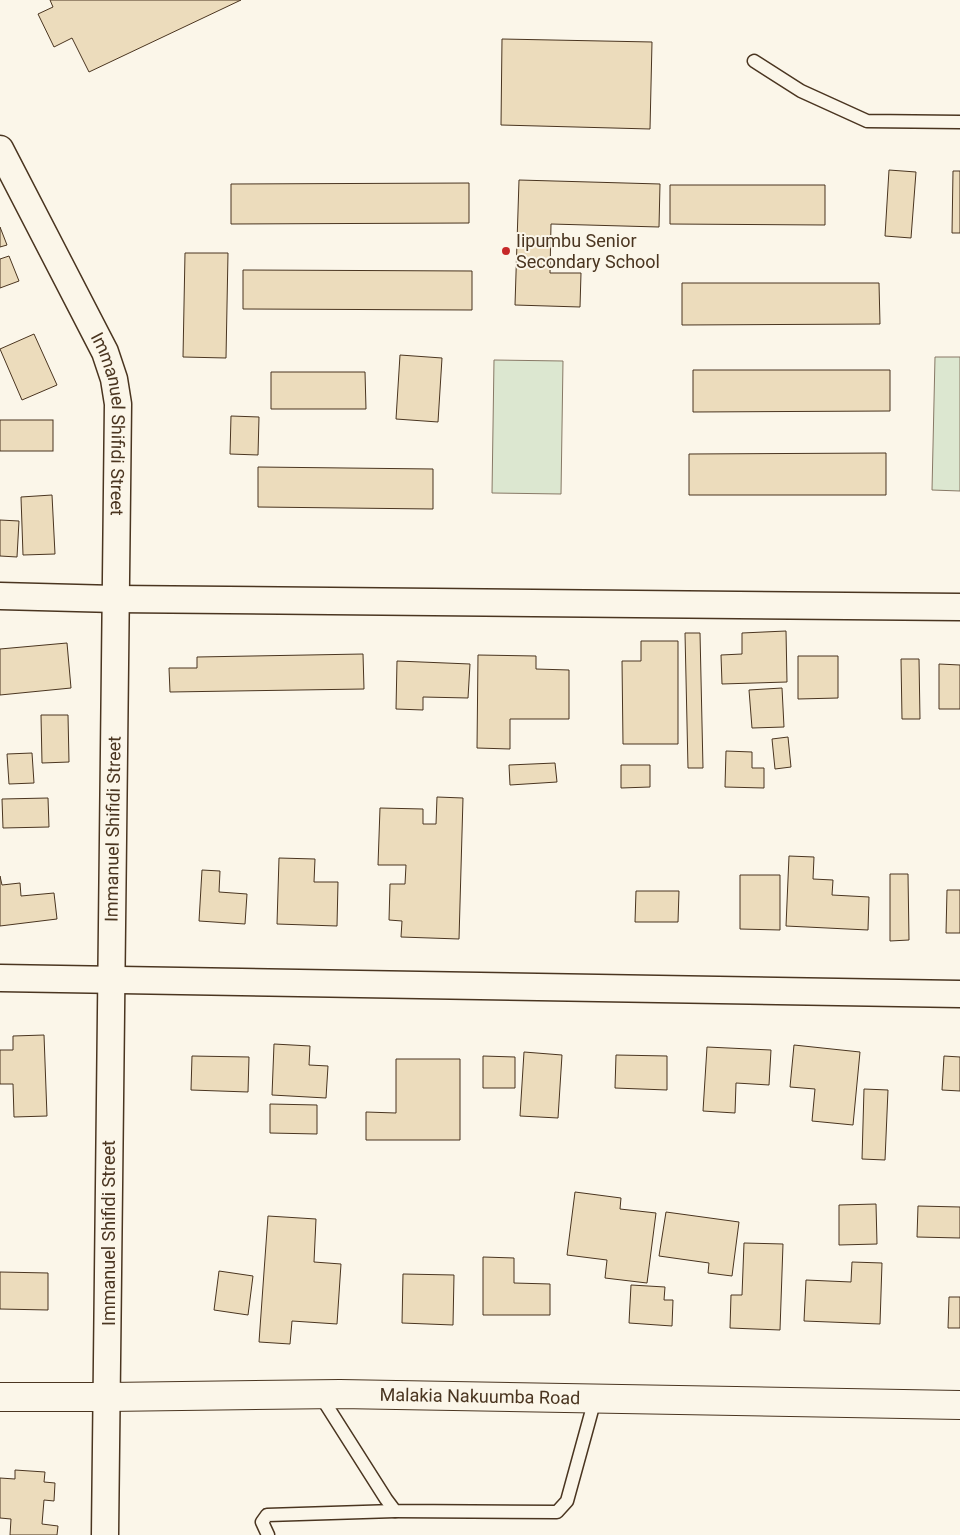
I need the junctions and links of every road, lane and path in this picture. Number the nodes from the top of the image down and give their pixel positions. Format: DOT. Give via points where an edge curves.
graph roads {
  1 [pos="754,60"];
  2 [pos="960,122"];
  3 [pos="0,150"];
  4 [pos="0,596"];
  5 [pos="116,598"];
  6 [pos="960,607"];
  7 [pos="0,978"];
  8 [pos="111,979"];
  9 [pos="960,994"];
  10 [pos="320,1395"];
  11 [pos="0,1397"];
  12 [pos="108,1397"];
  13 [pos="595,1399"];
  14 [pos="960,1405"];
  15 [pos="395,1511"];
  16 [pos="105,1535"];
  17 [pos="268,1535"];
  1 -- 2 [label="lane" via="801,91 867,120"];
  3 -- 5 [label="street, Immanuel Shifidi Street" via="105,352 114,379 118,404"];
  4 -- 5 [label="street"];
  5 -- 6 [label="street"];
  5 -- 8 [label="street, Immanuel Shifidi Street"];
  7 -- 8 [label="street"];
  8 -- 9 [label="street"];
  8 -- 12 [label="street, Immanuel Shifidi Street"];
  10 -- 12 [label="main road, Malakia Nakuumba Road"];
  10 -- 13 [label="main road, Malakia Nakuumba Road"];
  10 -- 15 [label="lane"];
  11 -- 12 [label="main road, Malakia Nakuumba Road"];
  12 -- 16 [label="street, Immanuel Shifidi Street"];
  13 -- 14 [label="main road, Malakia Nakuumba Road"];
  13 -- 15 [label="lane" via="567,1501 557,1512"];
  15 -- 17 [label="lane" via="267,1514 262,1522"];
}
